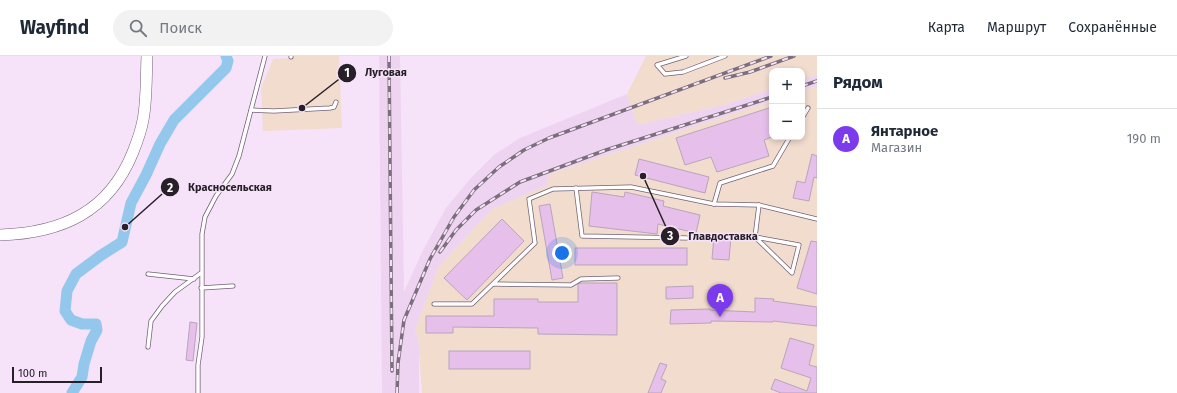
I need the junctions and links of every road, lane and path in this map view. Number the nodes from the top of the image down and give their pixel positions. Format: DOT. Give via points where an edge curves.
graph roads {
  1 [pos="147,56"];
  2 [pos="265,56"];
  3 [pos="686,56"];
  4 [pos="725,56"];
  5 [pos="336,102"];
  6 [pos="808,108"];
  7 [pos="251,110"];
  8 [pos="805,113"];
  9 [pos="788,140"];
  10 [pos="576,188"];
  11 [pos="714,204"];
  12 [pos="759,205"];
  13 [pos="817,220"];
  14 [pos="0,235"];
  15 [pos="755,237"];
  16 [pos="687,238"];
  17 [pos="201,273"];
  18 [pos="148,274"];
  19 [pos="618,278"];
  20 [pos="194,279"];
  21 [pos="494,284"];
  22 [pos="233,286"];
  23 [pos="201,288"];
  24 [pos="434,304"];
  25 [pos="148,347"];
  26 [pos="198,393"];
  1 -- 14 [label="main road" via="143,120 136,144 128,164 104,198 81,216 47,229"];
  2 -- 7 [label="lane"];
  3 -- 4 [label="lane" via="657,65 665,74 683,72"];
  5 -- 7 [label="lane" via="334,107 330,108"];
  6 -- 8 [label="lane"];
  7 -- 17 [label="lane" via="232,174 205,217"];
  9 -- 11 [label="lane" via="773,166 720,183"];
  10 -- 11 [label="lane" via="631,187"];
  10 -- 16 [label="lane" via="582,236"];
  10 -- 21 [label="lane" via="553,189 529,200 535,243"];
  11 -- 12 [label="lane"];
  12 -- 13 [label="lane"];
  12 -- 15 [label="lane"];
  15 -- 15 [label="lane" via="786,268 792,273 799,245"];
  17 -- 20 [label="lane"];
  17 -- 23 [label="lane"];
  18 -- 20 [label="lane"];
  19 -- 21 [label="lane" via="581,279 571,285"];
  20 -- 25 [label="lane" via="176,292 151,321"];
  21 -- 24 [label="lane" via="472,304"];
  22 -- 23 [label="lane"];
  23 -- 26 [label="lane" via="202,337"];
}
